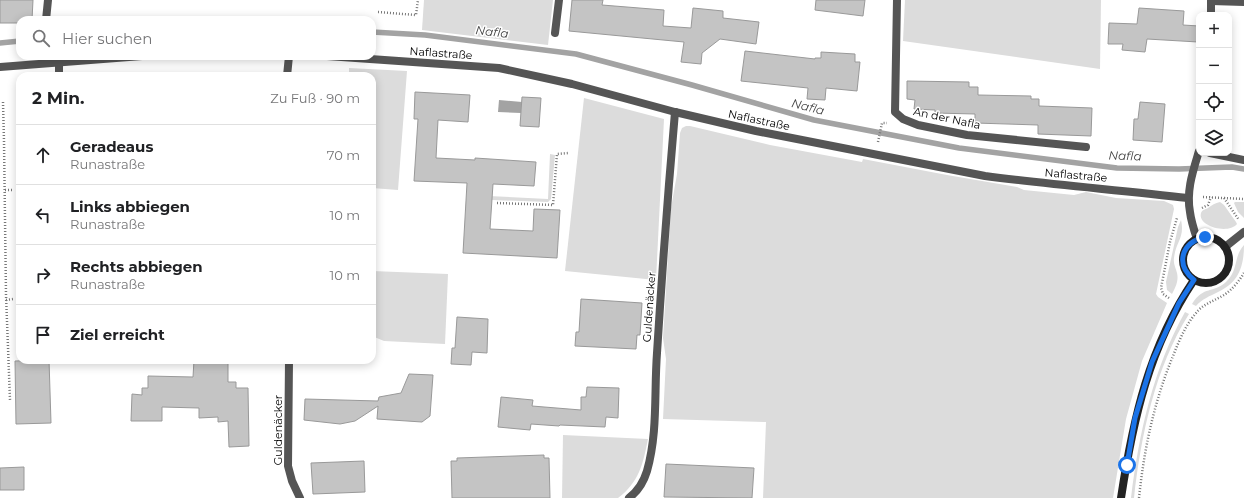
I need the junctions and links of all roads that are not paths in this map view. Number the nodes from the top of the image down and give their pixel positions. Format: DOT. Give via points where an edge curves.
graph roads {
  1 [pos="48,0"];
  2 [pos="559,0"];
  3 [pos="896,0"];
  4 [pos="1211,1"];
  5 [pos="1244,2"];
  6 [pos="1212,12"];
  7 [pos="46,16"];
  8 [pos="555,33"];
  9 [pos="376,59"];
  10 [pos="87,60"];
  11 [pos="289,60"];
  12 [pos="59,62"];
  13 [pos="0,67"];
  14 [pos="59,72"];
  15 [pos="287,72"];
  16 [pos="675,112"];
  17 [pos="1086,147"];
  18 [pos="1198,156"];
  19 [pos="1225,156"];
  20 [pos="1244,160"];
  21 [pos="1188,198"];
  22 [pos="1244,232"];
  23 [pos="1197,239"];
  24 [pos="1225,247"];
  25 [pos="1194,280"];
  26 [pos="289,364"];
  27 [pos="300,498"];
  28 [pos="630,498"];
  29 [pos="1121,498"];
  1 -- 7 [label="street"];
  2 -- 8 [label="street"];
  3 -- 17 [label="street, An der Nafla" via="894,112 903,119 918,125 967,135"];
  4 -- 5 [label="street"];
  4 -- 6 [label="street"];
  9 -- 16 [label="street, Naflastraße" via="499,68 572,84"];
  10 -- 12 [label="street"];
  11 -- 15 [label="street"];
  12 -- 13 [label="street"];
  12 -- 14 [label="street"];
  16 -- 21 [label="street, Naflastraße" via="756,131 985,176"];
  16 -- 28 [label="street, Guldenäcker" via="656,362 654,436 647,472 637,492"];
  18 -- 21 [label="street"];
  19 -- 20 [label="street"];
  21 -- 23 [label="street"];
  22 -- 24 [label="street"];
  23 -- 24 [label="street" via="1212,238"];
  23 -- 25 [label="street" via="1191,242 1183,254 1184,269"];
  24 -- 25 [label="street" via="1228,262 1222,276 1208,283"];
  25 -- 29 [label="street" via="1179,303 1152,362 1135,418"];
  26 -- 27 [label="street, Guldenäcker" via="288,466"];
}
